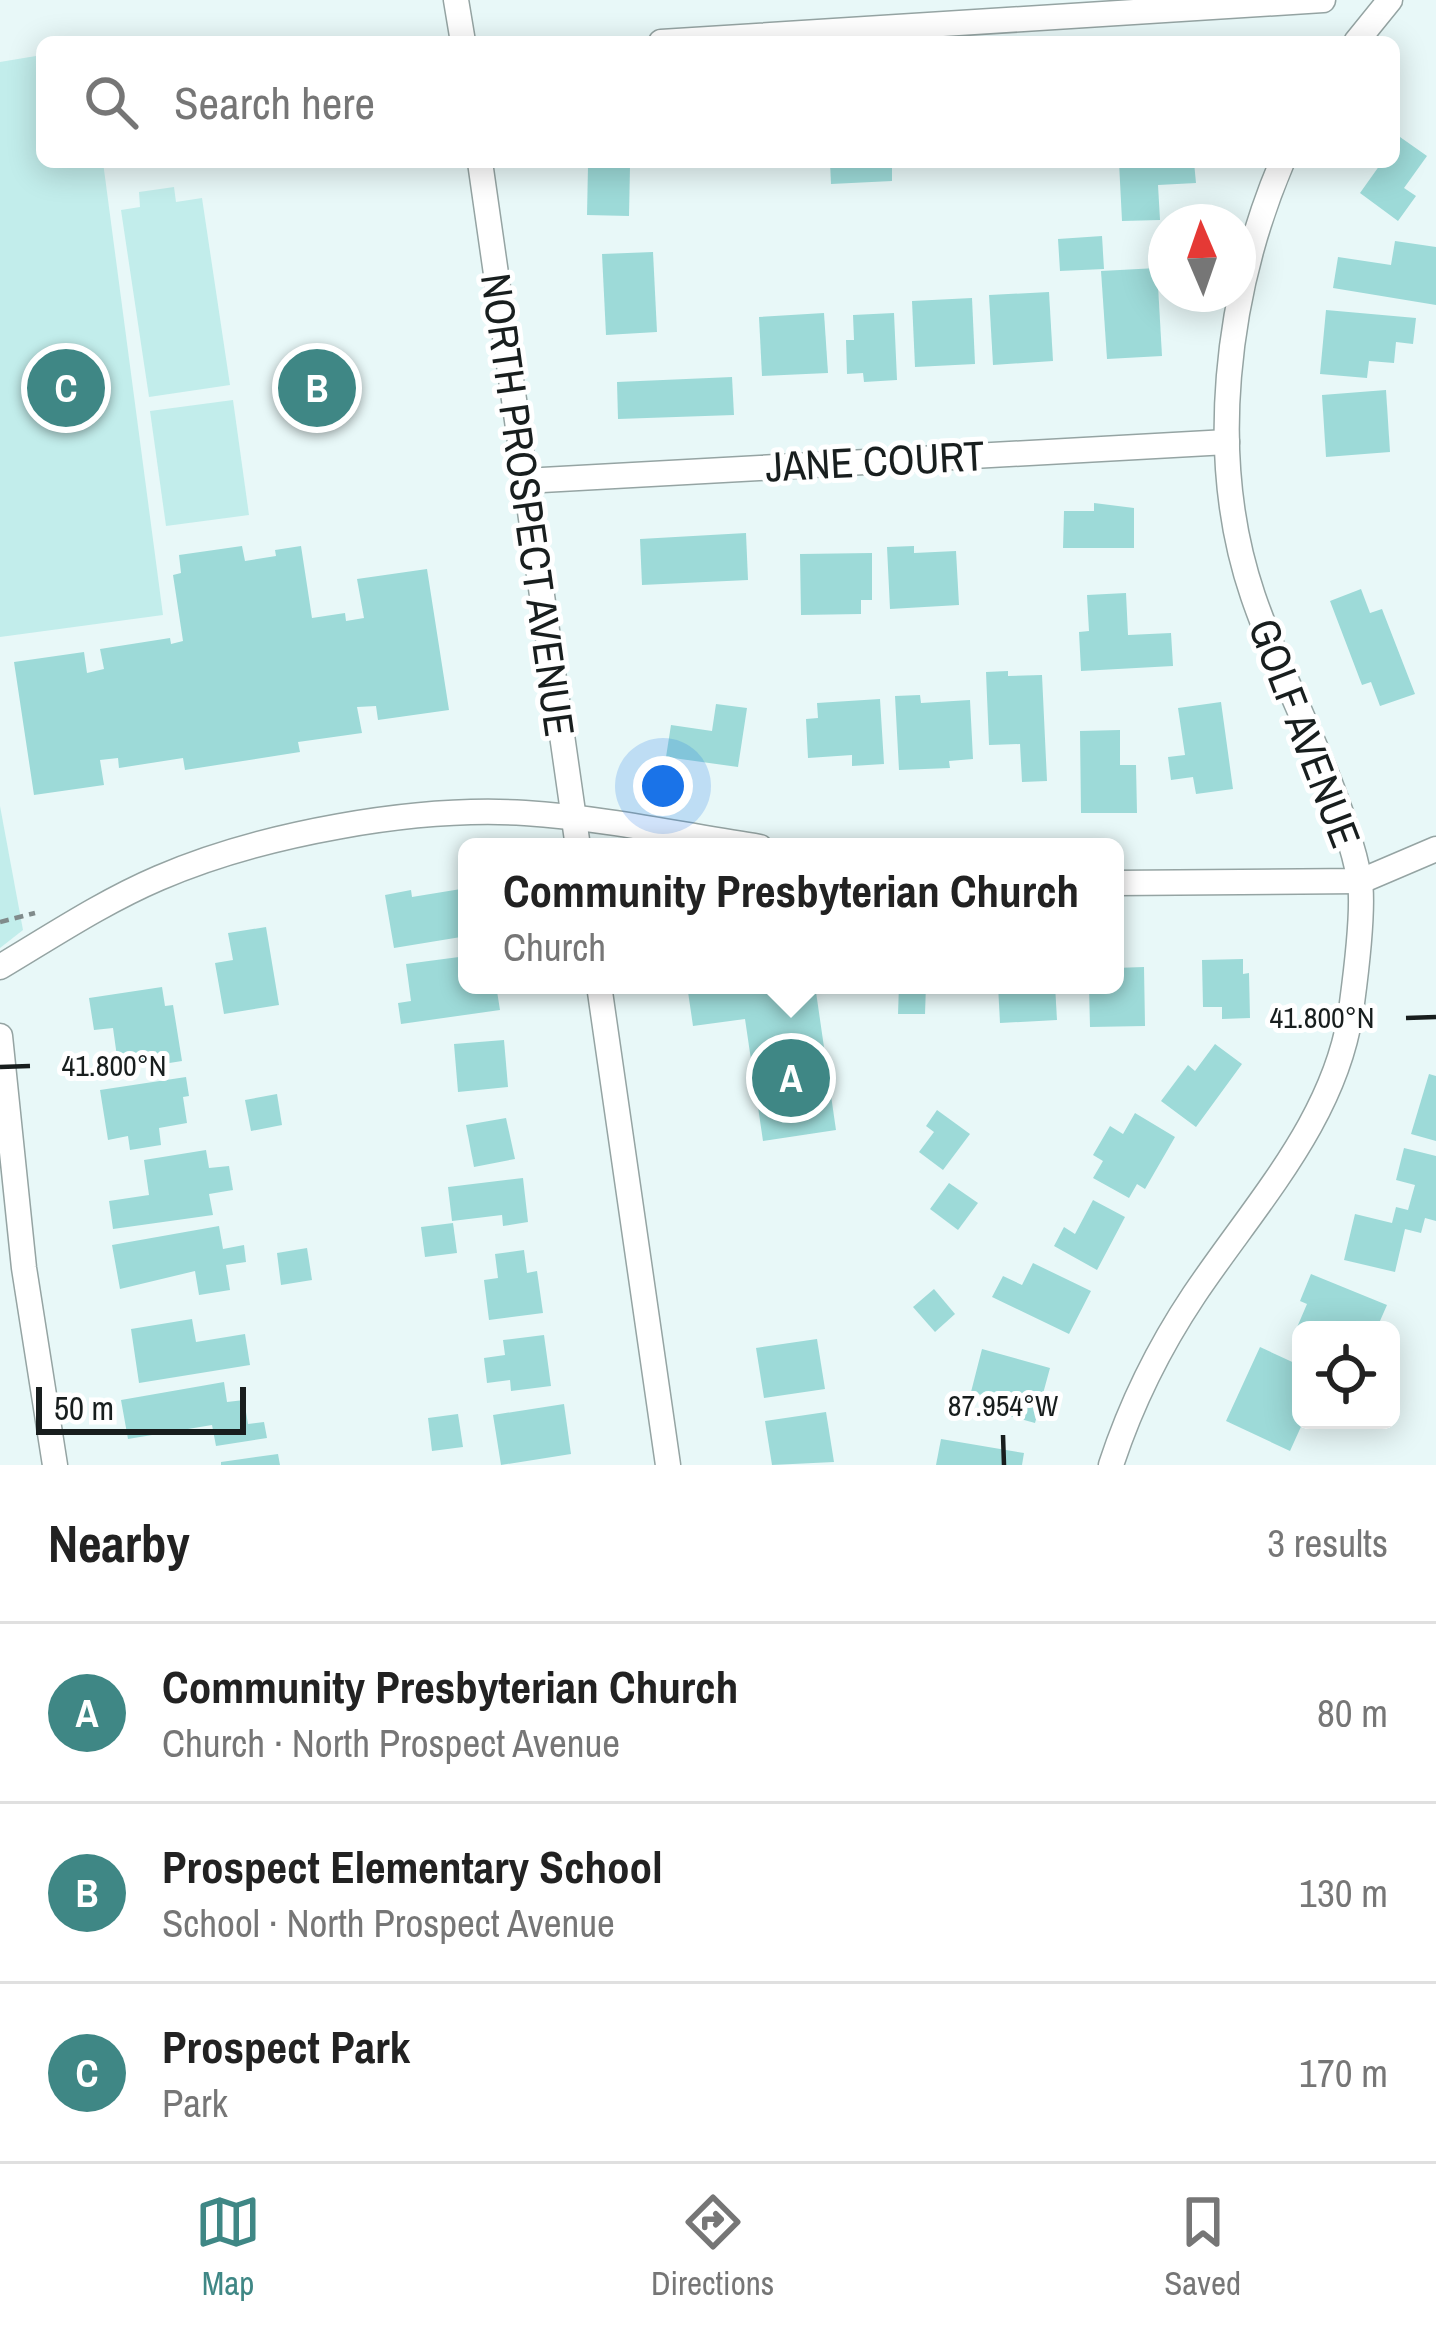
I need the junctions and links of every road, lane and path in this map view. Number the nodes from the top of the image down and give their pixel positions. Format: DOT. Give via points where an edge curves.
graph roads {
  1 [pos="456,0"];
  2 [pos="1323,0"];
  3 [pos="1390,0"];
  4 [pos="462,36"];
  5 [pos="756,36"];
  6 [pos="1361,36"];
  7 [pos="481,168"];
  8 [pos="1280,168"];
  9 [pos="1227,442"];
  10 [pos="524,481"];
  11 [pos="573,817"];
  12 [pos="576,838"];
  13 [pos="704,838"];
  14 [pos="1436,849"];
  15 [pos="1360,881"];
  16 [pos="1124,883"];
  17 [pos="36,913"];
  18 [pos="0,922"];
  19 [pos="0,967"];
  20 [pos="599,994"];
  21 [pos="0,1036"];
  22 [pos="56,1465"];
  23 [pos="668,1465"];
  24 [pos="1111,1465"];
  1 -- 4 [label="street"];
  2 -- 5 [label="street"];
  3 -- 6 [label="street"];
  7 -- 10 [label="street, NORTH PROSPECT AVENUE"];
  8 -- 9 [label="street, GOLF AVENUE" via="1241,296"];
  9 -- 10 [label="street, JANE COURT"];
  9 -- 15 [label="street, GOLF AVENUE" via="1251,590"];
  10 -- 11 [label="street, NORTH PROSPECT AVENUE"];
  11 -- 12 [label="street, NORTH PROSPECT AVENUE"];
  11 -- 13 [label="street"];
  11 -- 19 [label="street" via="402,818 213,857 103,905"];
  14 -- 15 [label="street"];
  15 -- 16 [label="street"];
  15 -- 24 [label="street, GOLF AVENUE" via="1352,1005 1334,1070 1287,1166 1161,1347"];
  17 -- 18 [label="path"];
  20 -- 23 [label="street"];
  21 -- 22 [label="street" via="24,1268"];
}
